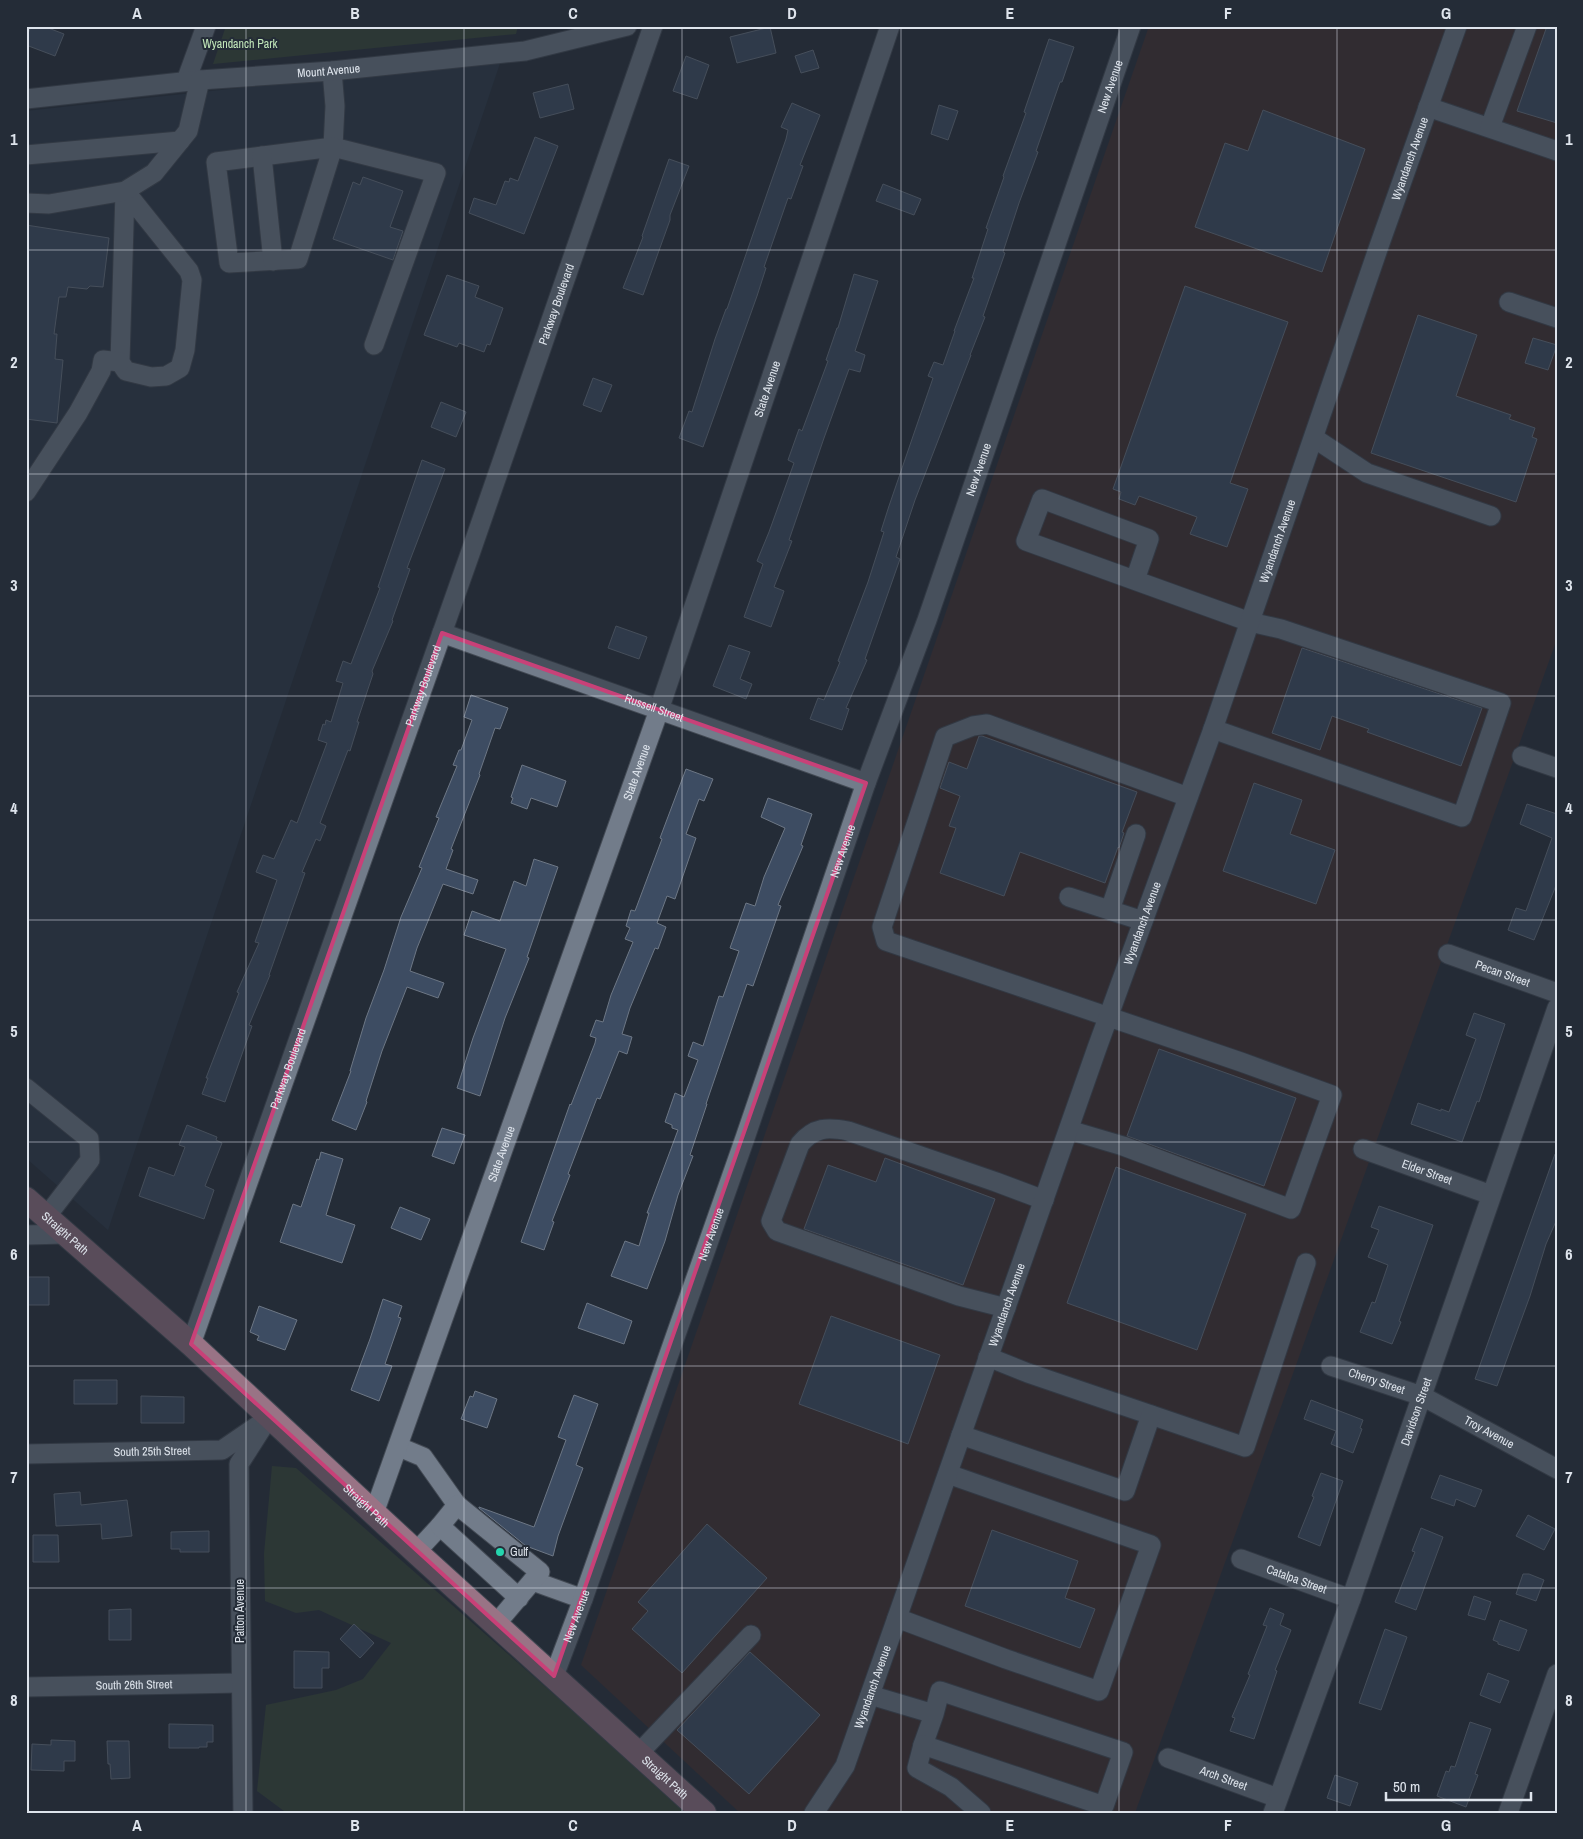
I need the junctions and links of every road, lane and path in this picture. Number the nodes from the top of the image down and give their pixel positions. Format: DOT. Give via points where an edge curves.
graph roads {
  1 [pos="206,26"];
  2 [pos="627,26"];
  3 [pos="653,26"];
  4 [pos="890,26"];
  5 [pos="1131,26"];
  6 [pos="1457,26"];
  7 [pos="1527,26"];
  8 [pos="332,70"];
  9 [pos="193,80"];
  10 [pos="26,99"];
  11 [pos="1428,107"];
  12 [pos="1490,127"];
  13 [pos="180,141"];
  14 [pos="333,147"];
  15 [pos="1557,151"];
  16 [pos="26,155"];
  17 [pos="262,156"];
  18 [pos="125,191"];
  19 [pos="26,203"];
  20 [pos="273,261"];
  21 [pos="1509,302"];
  22 [pos="1557,318"];
  23 [pos="374,345"];
  24 [pos="120,362"];
  25 [pos="1314,438"];
  26 [pos="26,492"];
  27 [pos="1491,516"];
  28 [pos="1135,580"];
  29 [pos="1250,622"];
  30 [pos="442,633"];
  31 [pos="659,710"];
  32 [pos="1213,729"];
  33 [pos="1522,756"];
  34 [pos="1557,768"];
  35 [pos="866,783"];
  36 [pos="1188,797"];
  37 [pos="1136,834"];
  38 [pos="1069,897"];
  39 [pos="1110,910"];
  40 [pos="1143,921"];
  41 [pos="1448,954"];
  42 [pos="1557,993"];
  43 [pos="1557,1008"];
  44 [pos="1108,1018"];
  45 [pos="26,1088"];
  46 [pos="1068,1130"];
  47 [pos="1363,1149"];
  48 [pos="1491,1195"];
  49 [pos="26,1199"];
  50 [pos="1044,1200"];
  51 [pos="46,1217"];
  52 [pos="65,1234"];
  53 [pos="26,1235"];
  54 [pos="1306,1263"];
  55 [pos="1006,1308"];
  56 [pos="190,1344"];
  57 [pos="988,1357"];
  58 [pos="1331,1366"];
  59 [pos="1422,1396"];
  60 [pos="1151,1415"];
  61 [pos="269,1418"];
  62 [pos="961,1436"];
  63 [pos="399,1447"];
  64 [pos="26,1454"];
  65 [pos="1557,1469"];
  66 [pos="948,1474"];
  67 [pos="457,1505"];
  68 [pos="374,1513"];
  69 [pos="440,1526"];
  70 [pos="503,1542"];
  71 [pos="416,1552"];
  72 [pos="1241,1559"];
  73 [pos="484,1565"];
  74 [pos="533,1582"];
  75 [pos="519,1598"];
  76 [pos="583,1599"];
  77 [pos="1351,1599"];
  78 [pos="897,1618"];
  79 [pos="496,1624"];
  80 [pos="751,1635"];
  81 [pos="1557,1674"];
  82 [pos="554,1676"];
  83 [pos="240,1683"];
  84 [pos="26,1687"];
  85 [pos="870,1696"];
  86 [pos="934,1714"];
  87 [pos="923,1745"];
  88 [pos="638,1753"];
  89 [pos="1168,1758"];
  90 [pos="1276,1805"];
  91 [pos="1103,1809"];
  92 [pos="243,1813"];
  93 [pos="704,1813"];
  94 [pos="814,1813"];
  95 [pos="981,1813"];
  96 [pos="1508,1813"];
  1 -- 9 [label="street"];
  2 -- 8 [label="street, Mount Avenue" via="525,51"];
  3 -- 30 [label="street, Parkway Boulevard"];
  4 -- 31 [label="street, State Avenue"];
  5 -- 35 [label="street, New Avenue" via="927,620"];
  6 -- 11 [label="street, Wyandanch Avenue"];
  7 -- 12 [label="street"];
  8 -- 9 [label="street, Mount Avenue"];
  8 -- 14 [label="street" via="335,106"];
  9 -- 10 [label="street, Mount Avenue"];
  9 -- 13 [label="street" via="188,131"];
  11 -- 12 [label="street"];
  11 -- 25 [label="street, Wyandanch Avenue"];
  12 -- 15 [label="street"];
  13 -- 16 [label="street"];
  13 -- 18 [label="street" via="154,173"];
  14 -- 17 [label="street"];
  14 -- 20 [label="street" via="298,259"];
  14 -- 23 [label="street" via="436,173"];
  17 -- 20 [label="street"];
  17 -- 20 [label="street" via="216,162 229,263"];
  18 -- 19 [label="street" via="49,204"];
  18 -- 24 [label="street"];
  18 -- 24 [label="street" via="189,271 192,280 185,350 180,368 166,376 151,377 126,371"];
  21 -- 22 [label="street"];
  24 -- 26 [label="street" via="103,360 101,371 78,413"];
  25 -- 27 [label="street" via="1368,473"];
  25 -- 29 [label="street, Wyandanch Avenue"];
  28 -- 28 [label="street" via="1026,541 1042,499 1149,538"];
  28 -- 29 [label="street"];
  29 -- 32 [label="street, Wyandanch Avenue"];
  29 -- 32 [label="street" via="1281,629 1501,703 1462,817"];
  30 -- 31 [label="street, Russell Street"];
  30 -- 56 [label="street, Parkway Boulevard"];
  31 -- 35 [label="street, Russell Street"];
  31 -- 63 [label="street, State Avenue"];
  32 -- 36 [label="street, Wyandanch Avenue"];
  33 -- 34 [label="street"];
  35 -- 76 [label="street, New Avenue"];
  36 -- 40 [label="street, Wyandanch Avenue"];
  36 -- 44 [label="street" via="987,724 945,736 882,927 886,941"];
  37 -- 39 [label="street"];
  38 -- 39 [label="street"];
  39 -- 40 [label="street"];
  40 -- 44 [label="street, Wyandanch Avenue"];
  41 -- 42 [label="street, Pecan Street"];
  43 -- 48 [label="street, Davidson Street"];
  44 -- 46 [label="street, Wyandanch Avenue"];
  44 -- 46 [label="street" via="1332,1095 1291,1209 1122,1146"];
  45 -- 51 [label="street" via="89,1139 90,1160"];
  46 -- 50 [label="street, Wyandanch Avenue"];
  47 -- 48 [label="street, Elder Street"];
  48 -- 59 [label="street, Davidson Street"];
  49 -- 51 [label="main road, Straight Path"];
  50 -- 55 [label="street, Wyandanch Avenue"];
  50 -- 55 [label="street" via="833,1128 817,1130 800,1144 771,1221 777,1231 959,1296"];
  51 -- 52 [label="main road, Straight Path"];
  52 -- 53 [label="street"];
  52 -- 56 [label="main road, Straight Path"];
  54 -- 60 [label="street" via="1245,1447"];
  55 -- 57 [label="street, Wyandanch Avenue"];
  56 -- 61 [label="main road, Straight Path"];
  57 -- 60 [label="street" via="1028,1374"];
  57 -- 62 [label="street, Wyandanch Avenue"];
  58 -- 59 [label="street, Cherry Street"];
  59 -- 65 [label="street, Troy Avenue"];
  59 -- 77 [label="street, Davidson Street"];
  60 -- 62 [label="street" via="1125,1491"];
  61 -- 64 [label="street, South 25th Street" via="222,1450"];
  61 -- 68 [label="main road, Straight Path"];
  61 -- 83 [label="street, Patton Avenue" via="239,1464"];
  62 -- 66 [label="street, Wyandanch Avenue"];
  63 -- 67 [label="street" via="423,1457"];
  63 -- 68 [label="street, State Avenue"];
  66 -- 78 [label="street, Wyandanch Avenue"];
  66 -- 78 [label="street" via="1152,1544 1099,1691"];
  67 -- 69 [label="street"];
  67 -- 70 [label="street"];
  68 -- 71 [label="main road, Straight Path"];
  69 -- 71 [label="street"];
  69 -- 73 [label="street"];
  70 -- 73 [label="street"];
  70 -- 74 [label="street" via="540,1572"];
  71 -- 79 [label="main road, Straight Path"];
  72 -- 77 [label="street, Catalpa Street"];
  73 -- 75 [label="street"];
  74 -- 75 [label="street"];
  74 -- 76 [label="street"];
  75 -- 79 [label="street"];
  76 -- 82 [label="street, New Avenue"];
  77 -- 90 [label="street, Davidson Street"];
  78 -- 85 [label="street, Wyandanch Avenue"];
  79 -- 82 [label="main road, Straight Path"];
  80 -- 88 [label="street"];
  81 -- 96 [label="street"];
  82 -- 88 [label="main road, Straight Path"];
  83 -- 84 [label="street, South 26th Street"];
  83 -- 92 [label="street, Patton Avenue"];
  85 -- 86 [label="street"];
  85 -- 94 [label="street, Wyandanch Avenue" via="845,1766"];
  86 -- 87 [label="street"];
  86 -- 91 [label="street" via="940,1691 1123,1752"];
  87 -- 91 [label="street"];
  87 -- 95 [label="street" via="918,1768 951,1787"];
  88 -- 93 [label="main road, Straight Path"];
  89 -- 90 [label="street, Arch Street"];
}
